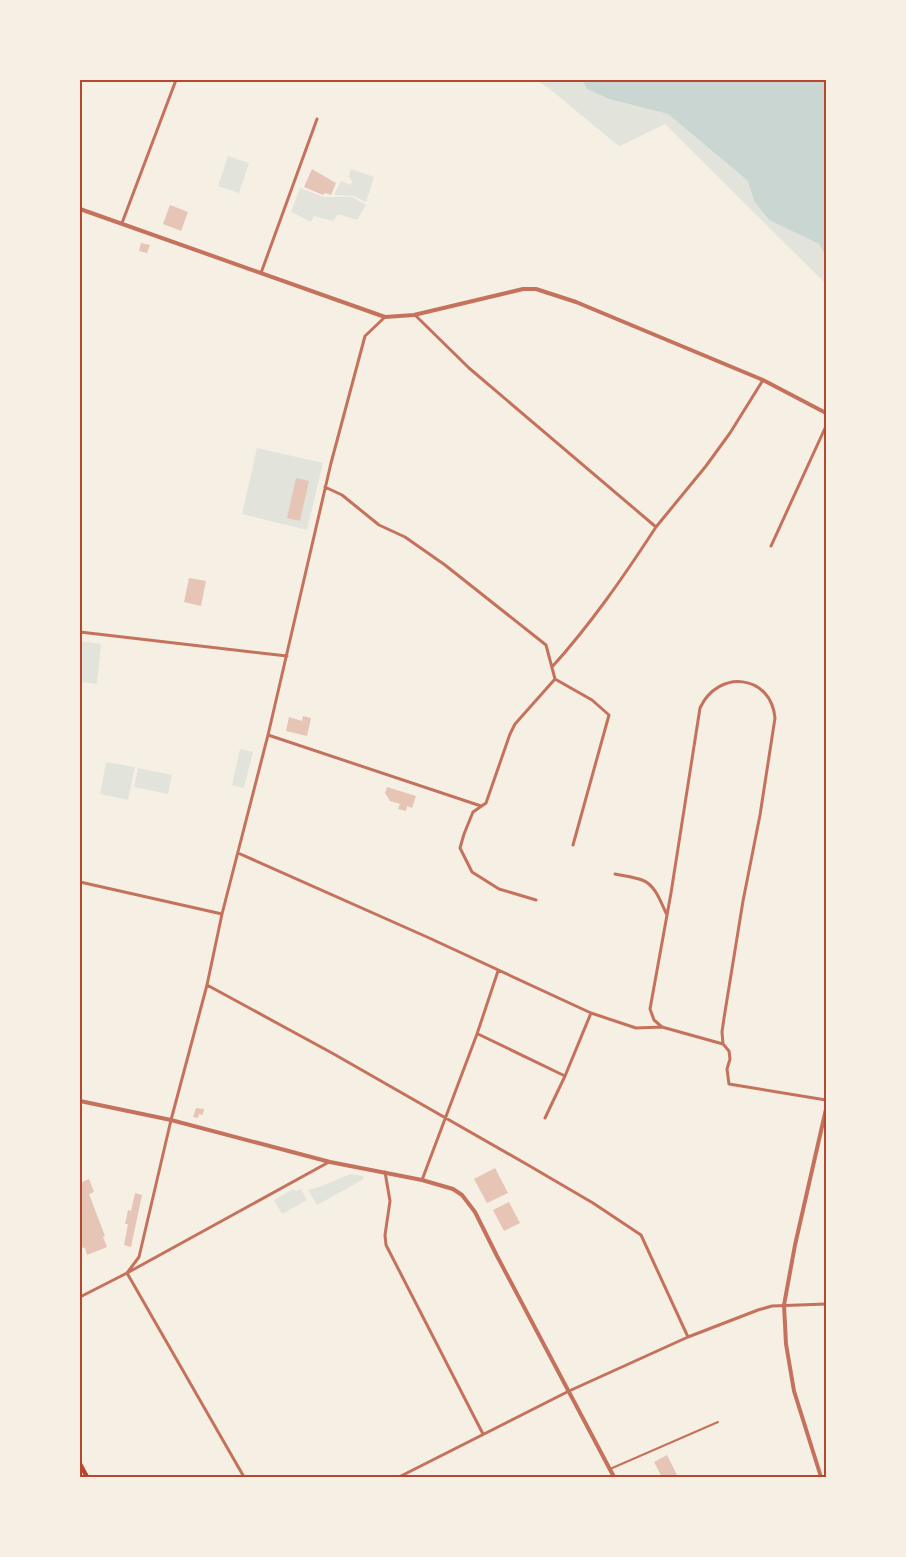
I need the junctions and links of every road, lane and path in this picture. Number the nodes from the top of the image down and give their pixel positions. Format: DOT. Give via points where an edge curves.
graph roads {
  1 [pos="176,80"];
  2 [pos="317,119"];
  3 [pos="80,209"];
  4 [pos="122,223"];
  5 [pos="261,274"];
  6 [pos="414,315"];
  7 [pos="385,317"];
  8 [pos="764,380"];
  9 [pos="826,413"];
  10 [pos="826,426"];
  11 [pos="325,487"];
  12 [pos="656,527"];
  13 [pos="771,546"];
  14 [pos="80,632"];
  15 [pos="287,656"];
  16 [pos="552,667"];
  17 [pos="555,679"];
  18 [pos="268,735"];
  19 [pos="481,806"];
  20 [pos="572,845"];
  21 [pos="238,853"];
  22 [pos="615,874"];
  23 [pos="80,882"];
  24 [pos="536,900"];
  25 [pos="222,914"];
  26 [pos="667,915"];
  27 [pos="498,971"];
  28 [pos="207,985"];
  29 [pos="591,1013"];
  30 [pos="662,1027"];
  31 [pos="478,1034"];
  32 [pos="723,1044"];
  33 [pos="565,1076"];
  34 [pos="826,1100"];
  35 [pos="80,1101"];
  36 [pos="826,1109"];
  37 [pos="545,1118"];
  38 [pos="446,1119"];
  39 [pos="171,1120"];
  40 [pos="330,1162"];
  41 [pos="385,1172"];
  42 [pos="422,1180"];
  43 [pos="127,1273"];
  44 [pos="80,1297"];
  45 [pos="826,1304"];
  46 [pos="784,1305"];
  47 [pos="688,1337"];
  48 [pos="569,1391"];
  49 [pos="718,1422"];
  50 [pos="483,1434"];
  51 [pos="80,1464"];
  52 [pos="610,1469"];
  53 [pos="87,1477"];
  54 [pos="244,1477"];
  55 [pos="399,1477"];
  56 [pos="614,1477"];
  57 [pos="821,1477"];
  1 -- 4 [label="street"];
  2 -- 5 [label="street"];
  3 -- 4 [label="street"];
  4 -- 5 [label="street"];
  5 -- 7 [label="street"];
  6 -- 7 [label="street"];
  6 -- 8 [label="street" via="523,289 536,289 576,302"];
  6 -- 12 [label="street" via="469,368"];
  7 -- 11 [label="street" via="365,336"];
  8 -- 9 [label="street"];
  8 -- 12 [label="street" via="706,466"];
  10 -- 13 [label="street"];
  11 -- 15 [label="street"];
  11 -- 16 [label="street" via="445,565 546,645"];
  12 -- 16 [label="street" via="622,580"];
  14 -- 15 [label="street"];
  15 -- 18 [label="street"];
  16 -- 17 [label="street"];
  17 -- 19 [label="street" via="515,724 486,803"];
  17 -- 20 [label="street" via="592,700 609,715"];
  18 -- 19 [label="street"];
  18 -- 21 [label="street"];
  19 -- 24 [label="street" via="473,812 460,848 472,872 499,889"];
  21 -- 25 [label="street"];
  21 -- 27 [label="street"];
  22 -- 26 [label="street" via="650,884"];
  23 -- 25 [label="street"];
  25 -- 28 [label="street"];
  26 -- 30 [label="street" via="650,1009 654,1020"];
  26 -- 32 [label="street" via="700,708 708,694 721,685 745,682 764,692 772,704 774,718 724,1018"];
  27 -- 29 [label="street"];
  27 -- 31 [label="street"];
  28 -- 38 [label="street"];
  28 -- 39 [label="street"];
  29 -- 30 [label="street" via="636,1028"];
  29 -- 33 [label="street"];
  30 -- 32 [label="street"];
  31 -- 33 [label="street"];
  31 -- 38 [label="street"];
  32 -- 34 [label="street" via="730,1054 729,1084"];
  33 -- 37 [label="street"];
  35 -- 39 [label="street"];
  36 -- 46 [label="street"];
  38 -- 42 [label="street"];
  38 -- 47 [label="street" via="593,1202 641,1235"];
  39 -- 40 [label="street"];
  39 -- 43 [label="street" via="139,1257"];
  40 -- 41 [label="street"];
  40 -- 43 [label="street"];
  41 -- 42 [label="street"];
  41 -- 50 [label="street" via="390,1201 386,1245"];
  42 -- 48 [label="street" via="453,1189 468,1201"];
  43 -- 44 [label="street"];
  43 -- 54 [label="street"];
  45 -- 46 [label="street"];
  46 -- 47 [label="street" via="758,1310"];
  46 -- 57 [label="street" via="786,1344 794,1391"];
  47 -- 48 [label="street"];
  48 -- 50 [label="street"];
  48 -- 52 [label="street"];
  49 -- 52 [label="lane"];
  50 -- 55 [label="street"];
  51 -- 53 [label="main road"];
  52 -- 56 [label="street"];
}
